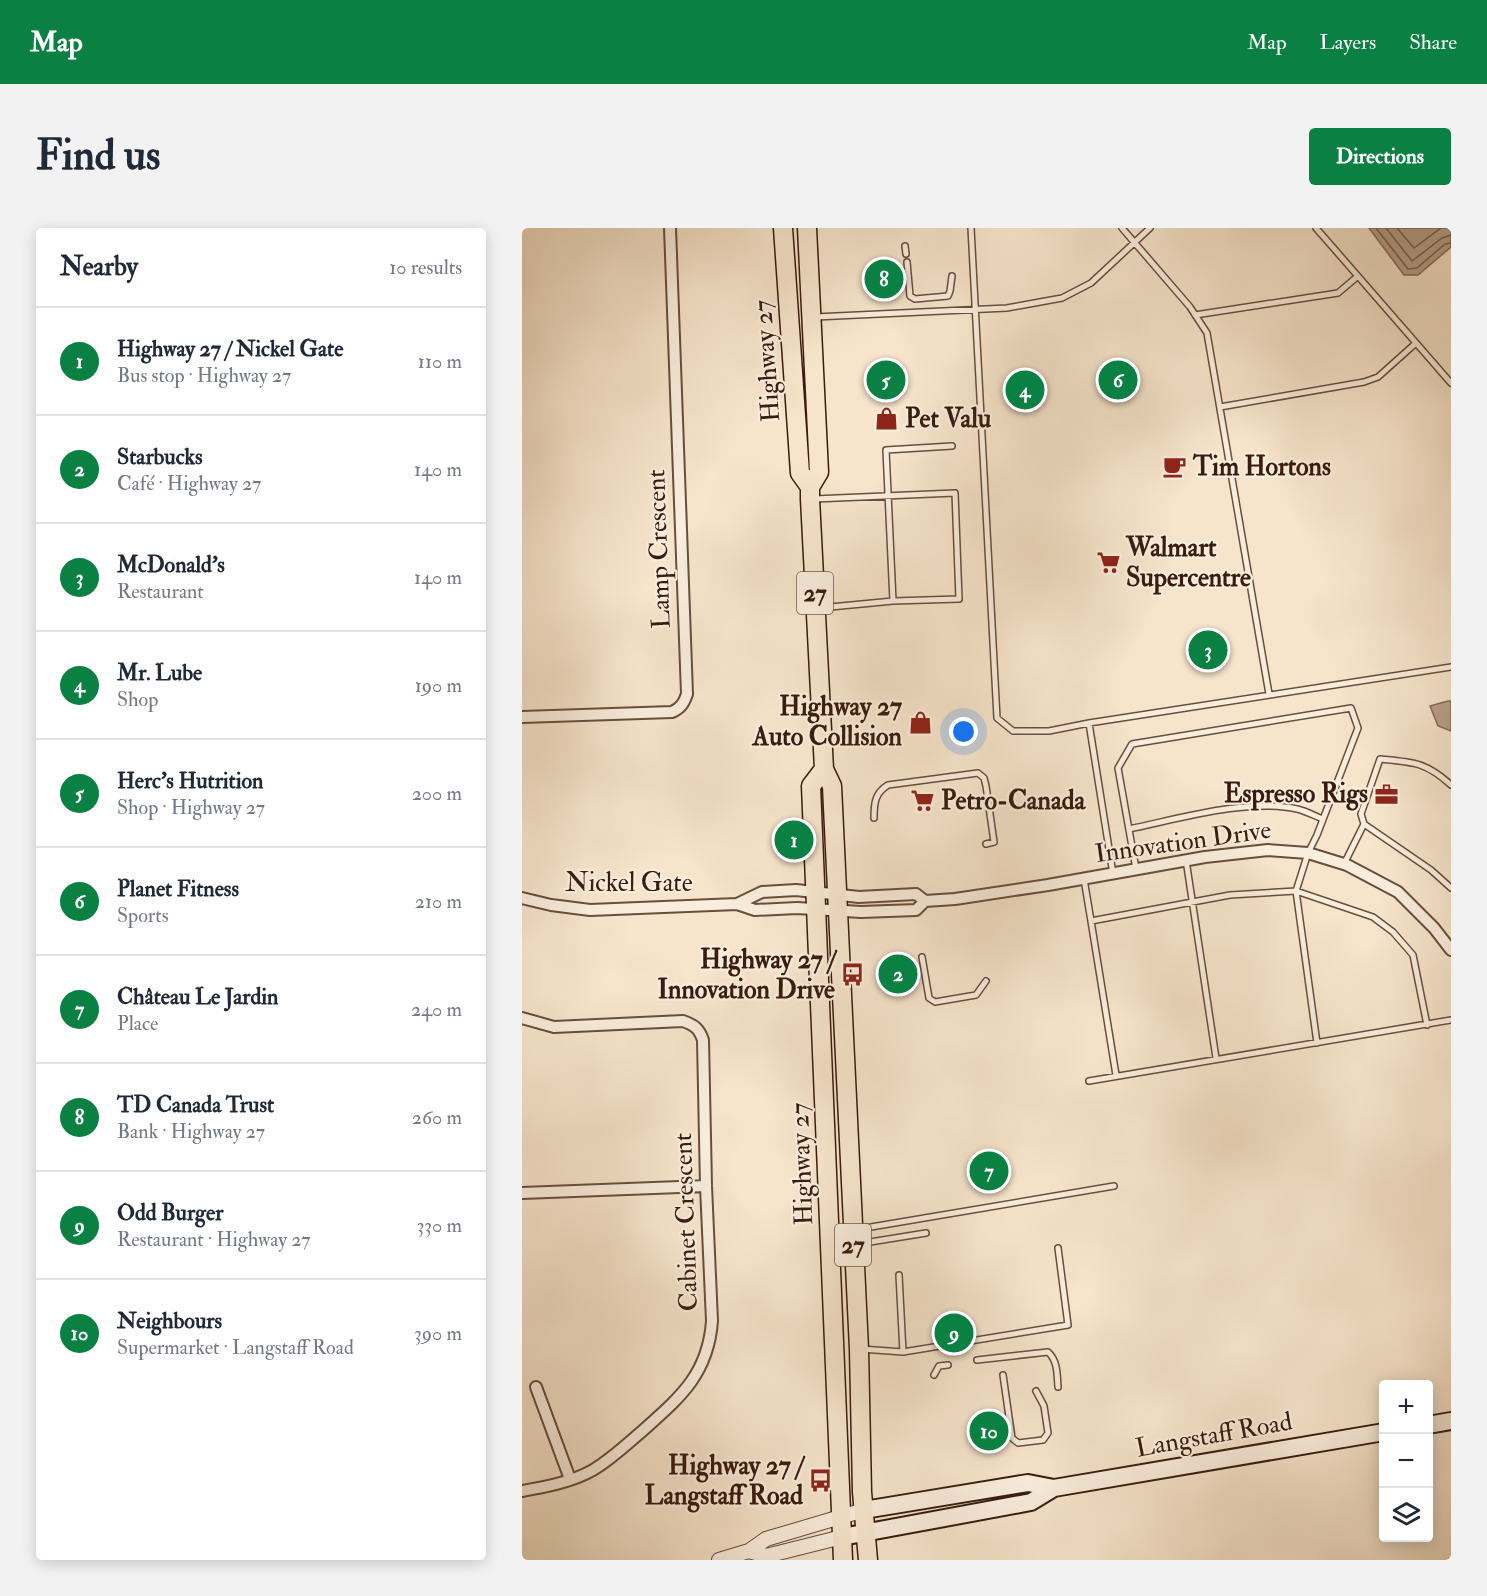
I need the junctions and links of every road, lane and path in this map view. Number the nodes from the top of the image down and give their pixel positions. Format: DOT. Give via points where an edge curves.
graph roads {
  1 [pos="670,228"];
  2 [pos="783,228"];
  3 [pos="807,228"];
  4 [pos="971,228"];
  5 [pos="1122,228"];
  6 [pos="1150,228"];
  7 [pos="1316,228"];
  8 [pos="1134,242"];
  9 [pos="905,246"];
  10 [pos="906,254"];
  11 [pos="907,262"];
  12 [pos="952,276"];
  13 [pos="1358,276"];
  14 [pos="977,309"];
  15 [pos="1196,315"];
  16 [pos="810,317"];
  17 [pos="1416,343"];
  18 [pos="1451,383"];
  19 [pos="1220,406"];
  20 [pos="952,446"];
  21 [pos="810,493"];
  22 [pos="889,495"];
  23 [pos="893,601"];
  24 [pos="816,608"];
  25 [pos="1451,667"];
  26 [pos="1269,694"];
  27 [pos="522,717"];
  28 [pos="1089,723"];
  29 [pos="824,770"];
  30 [pos="1451,785"];
  31 [pos="874,818"];
  32 [pos="1323,819"];
  33 [pos="1364,824"];
  34 [pos="1128,829"];
  35 [pos="986,844"];
  36 [pos="1308,853"];
  37 [pos="1186,860"];
  38 [pos="1344,864"];
  39 [pos="1136,869"];
  40 [pos="1113,874"];
  41 [pos="1084,879"];
  42 [pos="1451,888"];
  43 [pos="1296,891"];
  44 [pos="522,898"];
  45 [pos="816,901"];
  46 [pos="925,901"];
  47 [pos="838,903"];
  48 [pos="1192,903"];
  49 [pos="737,904"];
  50 [pos="1091,921"];
  51 [pos="1451,950"];
  52 [pos="922,957"];
  53 [pos="986,981"];
  54 [pos="522,1018"];
  55 [pos="1451,1020"];
  56 [pos="1427,1025"];
  57 [pos="1317,1042"];
  58 [pos="1216,1058"];
  59 [pos="1116,1075"];
  60 [pos="1089,1081"];
  61 [pos="706,1186"];
  62 [pos="1114,1186"];
  63 [pos="522,1193"];
  64 [pos="926,1233"];
  65 [pos="852,1238"];
  66 [pos="831,1240"];
  67 [pos="1058,1248"];
  68 [pos="899,1275"];
  69 [pos="859,1349"];
  70 [pos="903,1352"];
  71 [pos="977,1360"];
  72 [pos="948,1365"];
  73 [pos="934,1375"];
  74 [pos="1003,1375"];
  75 [pos="536,1387"];
  76 [pos="1059,1387"];
  77 [pos="1036,1390"];
  78 [pos="1451,1421"];
  79 [pos="1433,1424"];
  80 [pos="1379,1433"];
  81 [pos="570,1479"];
  82 [pos="1054,1488"];
  83 [pos="522,1491"];
  84 [pos="864,1510"];
  85 [pos="841,1516"];
  86 [pos="867,1532"];
  87 [pos="842,1537"];
  88 [pos="749,1551"];
  89 [pos="719,1560"];
  90 [pos="843,1560"];
  91 [pos="868,1560"];
  1 -- 27 [label="street, Lamp Crescent" via="687,694 684,703 672,712"];
  2 -- 21 [label="main road, Highway 27 / 27" via="800,473"];
  3 -- 16 [label="main road, Highway 27 / 27"];
  4 -- 14 [label="lane"];
  5 -- 8 [label="lane"];
  6 -- 8 [label="lane"];
  7 -- 13 [label="lane"];
  8 -- 14 [label="lane" via="1091,283 1062,298"];
  8 -- 15 [label="lane"];
  9 -- 10 [label="lane"];
  11 -- 12 [label="lane" via="910,296 915,299 948,296"];
  13 -- 15 [label="lane" via="1338,294"];
  13 -- 17 [label="lane"];
  14 -- 16 [label="lane"];
  14 -- 28 [label="lane" via="997,718 1013,731 1049,731"];
  15 -- 19 [label="lane" via="1207,333"];
  16 -- 21 [label="main road, Highway 27 / 27" via="819,472"];
  17 -- 18 [label="lane"];
  17 -- 19 [label="lane" via="1378,377 1364,382"];
  19 -- 26 [label="lane"];
  20 -- 22 [label="lane" via="886,450"];
  21 -- 22 [label="lane"];
  21 -- 24 [label="main road, Highway 27 / 27"];
  22 -- 23 [label="lane"];
  22 -- 23 [label="lane" via="955,493 959,598"];
  23 -- 24 [label="lane"];
  24 -- 29 [label="main road, Highway 27 / 27"];
  25 -- 26 [label="lane"];
  26 -- 28 [label="lane"];
  28 -- 40 [label="lane"];
  29 -- 45 [label="main road, Highway 27 / 27" via="811,786"];
  29 -- 47 [label="main road, Highway 27 / 27" via="832,786"];
  30 -- 33 [label="lane" via="1417,762 1380,759 1361,814"];
  31 -- 35 [label="lane" via="874,802 888,785 978,772 984,778 994,842"];
  32 -- 34 [label="lane" via="1298,809 1265,806"];
  32 -- 34 [label="lane" via="1358,728 1351,708 1132,744 1118,768"];
  32 -- 36 [label="lane"];
  33 -- 38 [label="lane"];
  33 -- 42 [label="lane"];
  34 -- 39 [label="lane"];
  36 -- 37 [label="street, Innovation Drive" via="1268,849"];
  36 -- 38 [label="street, Innovation Drive"];
  36 -- 43 [label="lane"];
  37 -- 39 [label="street, Innovation Drive"];
  37 -- 48 [label="lane"];
  38 -- 51 [label="street, Innovation Drive" via="1398,892"];
  39 -- 40 [label="street, Innovation Drive"];
  40 -- 41 [label="street, Innovation Drive"];
  41 -- 46 [label="street, Innovation Drive"];
  41 -- 50 [label="lane"];
  43 -- 48 [label="lane" via="1230,895"];
  43 -- 56 [label="lane" via="1373,917 1393,932 1413,955"];
  43 -- 57 [label="lane"];
  44 -- 49 [label="street, Nickel Gate" via="590,910"];
  45 -- 47 [label="street, Innovation Drive"];
  45 -- 47 [label="street, Nickel Gate"];
  45 -- 49 [label="street, Nickel Gate" via="754,910"];
  45 -- 49 [label="street, Nickel Gate" via="796,890 762,892"];
  45 -- 66 [label="main road, Highway 27 / 27"];
  46 -- 47 [label="street, Innovation Drive" via="915,894 859,897"];
  46 -- 47 [label="street, Innovation Drive" via="916,910 861,912"];
  47 -- 65 [label="main road, Highway 27 / 27"];
  48 -- 50 [label="lane"];
  48 -- 58 [label="lane"];
  50 -- 59 [label="lane"];
  52 -- 53 [label="lane" via="926,990 935,1002 976,995"];
  54 -- 61 [label="street, Cabinet Crescent" via="554,1027 683,1021 700,1030"];
  55 -- 56 [label="lane"];
  56 -- 57 [label="lane"];
  57 -- 58 [label="lane"];
  58 -- 59 [label="lane"];
  59 -- 60 [label="lane"];
  61 -- 63 [label="street"];
  61 -- 81 [label="street, Cabinet Crescent" via="712,1321 702,1366 685,1391 611,1458"];
  62 -- 65 [label="lane"];
  64 -- 65 [label="lane"];
  65 -- 66 [label="lane"];
  65 -- 66 [label="lane"];
  65 -- 69 [label="main road, Highway 27 / 27"];
  66 -- 85 [label="main road, Highway 27 / 27"];
  67 -- 70 [label="lane" via="1068,1325"];
  68 -- 70 [label="lane"];
  69 -- 70 [label="lane"];
  69 -- 84 [label="main road, Highway 27 / 27"];
  71 -- 76 [label="lane" via="1048,1352 1056,1364"];
  72 -- 73 [label="lane" via="939,1366"];
  74 -- 77 [label="lane" via="1012,1438 1018,1443 1043,1440 1048,1433 1044,1406"];
  75 -- 81 [label="street"];
  78 -- 79 [label="main road"];
  80 -- 82 [label="main road, Langstaff Road"];
  81 -- 83 [label="street, Cabinet Crescent"];
  82 -- 84 [label="main road, Langstaff Road" via="1028,1483"];
  82 -- 86 [label="main road, Langstaff Road" via="1031,1502"];
  84 -- 85 [label="street, Langstaff Road"];
  84 -- 86 [label="main road, Highway 27 / 27"];
  85 -- 87 [label="main road, Highway 27 / 27"];
  85 -- 88 [label="street, Langstaff Road" via="766,1539"];
  86 -- 87 [label="main road, Langstaff Road"];
  86 -- 91 [label="main road, Highway 27 / 27"];
  87 -- 88 [label="street, Langstaff Road" via="766,1556"];
  87 -- 90 [label="main road, Highway 27 / 27"];
  88 -- 89 [label="street, Langstaff Road"];
}
